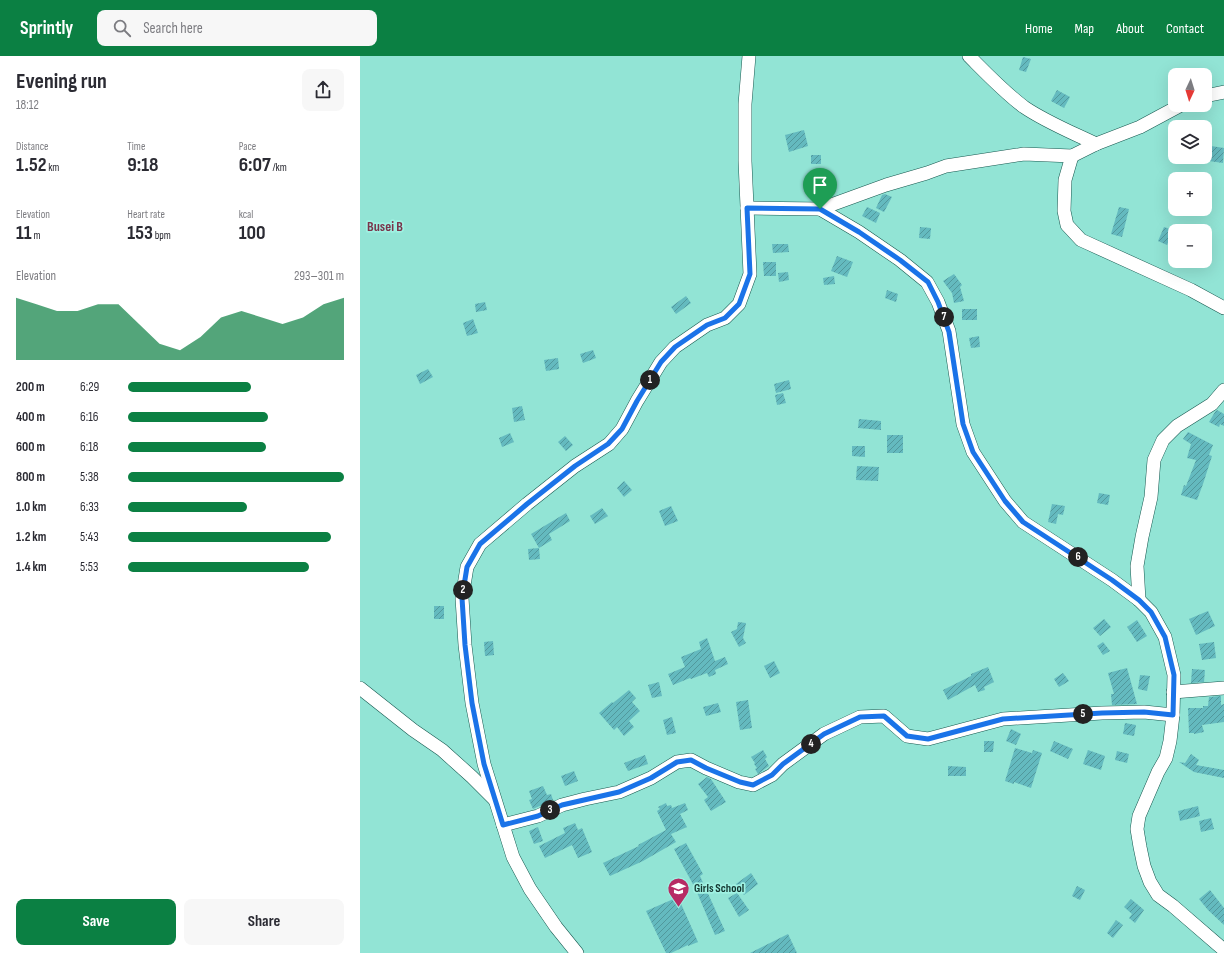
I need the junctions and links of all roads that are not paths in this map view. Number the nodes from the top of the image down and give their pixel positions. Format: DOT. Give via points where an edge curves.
graph roads {
  1 [pos="749,56"];
  2 [pos="969,56"];
  3 [pos="1224,92"];
  4 [pos="1212,95"];
  5 [pos="1168,112"];
  6 [pos="1096,144"];
  7 [pos="1072,156"];
  8 [pos="747,208"];
  9 [pos="820,209"];
  10 [pos="1224,308"];
  11 [pos="1224,390"];
  12 [pos="1139,600"];
  13 [pos="360,688"];
  14 [pos="1224,688"];
  15 [pos="1173,692"];
  16 [pos="1173,715"];
  17 [pos="495,800"];
  18 [pos="503,825"];
  19 [pos="1224,950"];
  20 [pos="577,953"];
  1 -- 8 [label="street" via="745,104"];
  2 -- 6 [label="street" via="1023,106 1045,120"];
  3 -- 4 [label="street"];
  5 -- 6 [label="street" via="1140,127"];
  6 -- 7 [label="street"];
  7 -- 9 [label="street" via="1024,154 946,166"];
  7 -- 10 [label="street" via="1065,180 1064,211 1067,225 1081,240 1191,290"];
  8 -- 9 [label="street"];
  8 -- 17 [label="street" via="750,274 739,304 725,318 707,325 675,347 661,362 622,429 608,444 575,466 480,544 467,567 462,598 466,660 484,764"];
  9 -- 12 [label="street" via="865,236 928,282 949,332 963,424 973,452 1005,501 1023,522"];
  11 -- 12 [label="street" via="1212,404 1177,426 1163,440 1154,460 1151,497 1136,566"];
  12 -- 15 [label="street" via="1151,612 1165,637 1174,675"];
  13 -- 17 [label="street" via="442,750"];
  14 -- 15 [label="street"];
  15 -- 16 [label="street"];
  16 -- 18 [label="street" via="1144,712 1003,719 928,739 907,736 884,716 860,717 824,734 772,775 753,785 740,782 691,760 677,762 651,778 619,792 562,805 538,816"];
  16 -- 19 [label="street" via="1166,758 1139,816 1137,829 1144,866 1158,895"];
  17 -- 18 [label="street"];
  18 -- 20 [label="street" via="513,857 530,889"];
}
